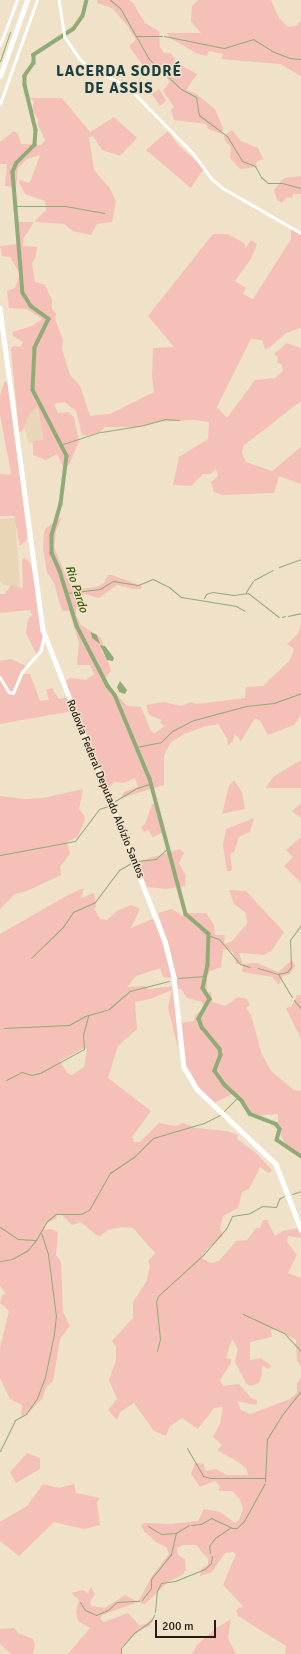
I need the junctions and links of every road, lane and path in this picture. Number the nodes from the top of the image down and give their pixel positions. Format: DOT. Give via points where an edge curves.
graph roads {
  1 [pos="17,0"];
  2 [pos="27,0"];
  3 [pos="38,0"];
  4 [pos="59,0"];
  5 [pos="0,45"];
  6 [pos="0,76"];
  7 [pos="0,104"];
  8 [pos="301,233"];
  9 [pos="0,308"];
  10 [pos="28,531"];
  11 [pos="34,542"];
  12 [pos="26,543"];
  13 [pos="35,554"];
  14 [pos="28,556"];
  15 [pos="33,567"];
  16 [pos="44,633"];
  17 [pos="0,677"];
  18 [pos="301,1229"];
  1 -- 5 [label="street"];
  2 -- 6 [label="highway"];
  3 -- 7 [label="street"];
  4 -- 8 [label="street" via="65,36 76,54 88,66 124,85 193,153 215,182 235,197"];
  9 -- 10 [label="highway, Rodovia Federal Deputado Aloízio Santos"];
  10 -- 11 [label="highway"];
  10 -- 12 [label="highway"];
  10 -- 15 [label="highway, Rodovia Federal Deputado Aloízio Santos"];
  13 -- 15 [label="highway"];
  14 -- 15 [label="highway"];
  15 -- 16 [label="highway, Rodovia Federal Deputado Aloízio Santos"];
  16 -- 17 [label="street" via="41,638 41,650 22,672 13,694"];
  16 -- 18 [label="highway, Rodovia Federal Deputado Aloízio Santos" via="165,941 174,978 180,1047 185,1071 197,1088 276,1164"];
}
